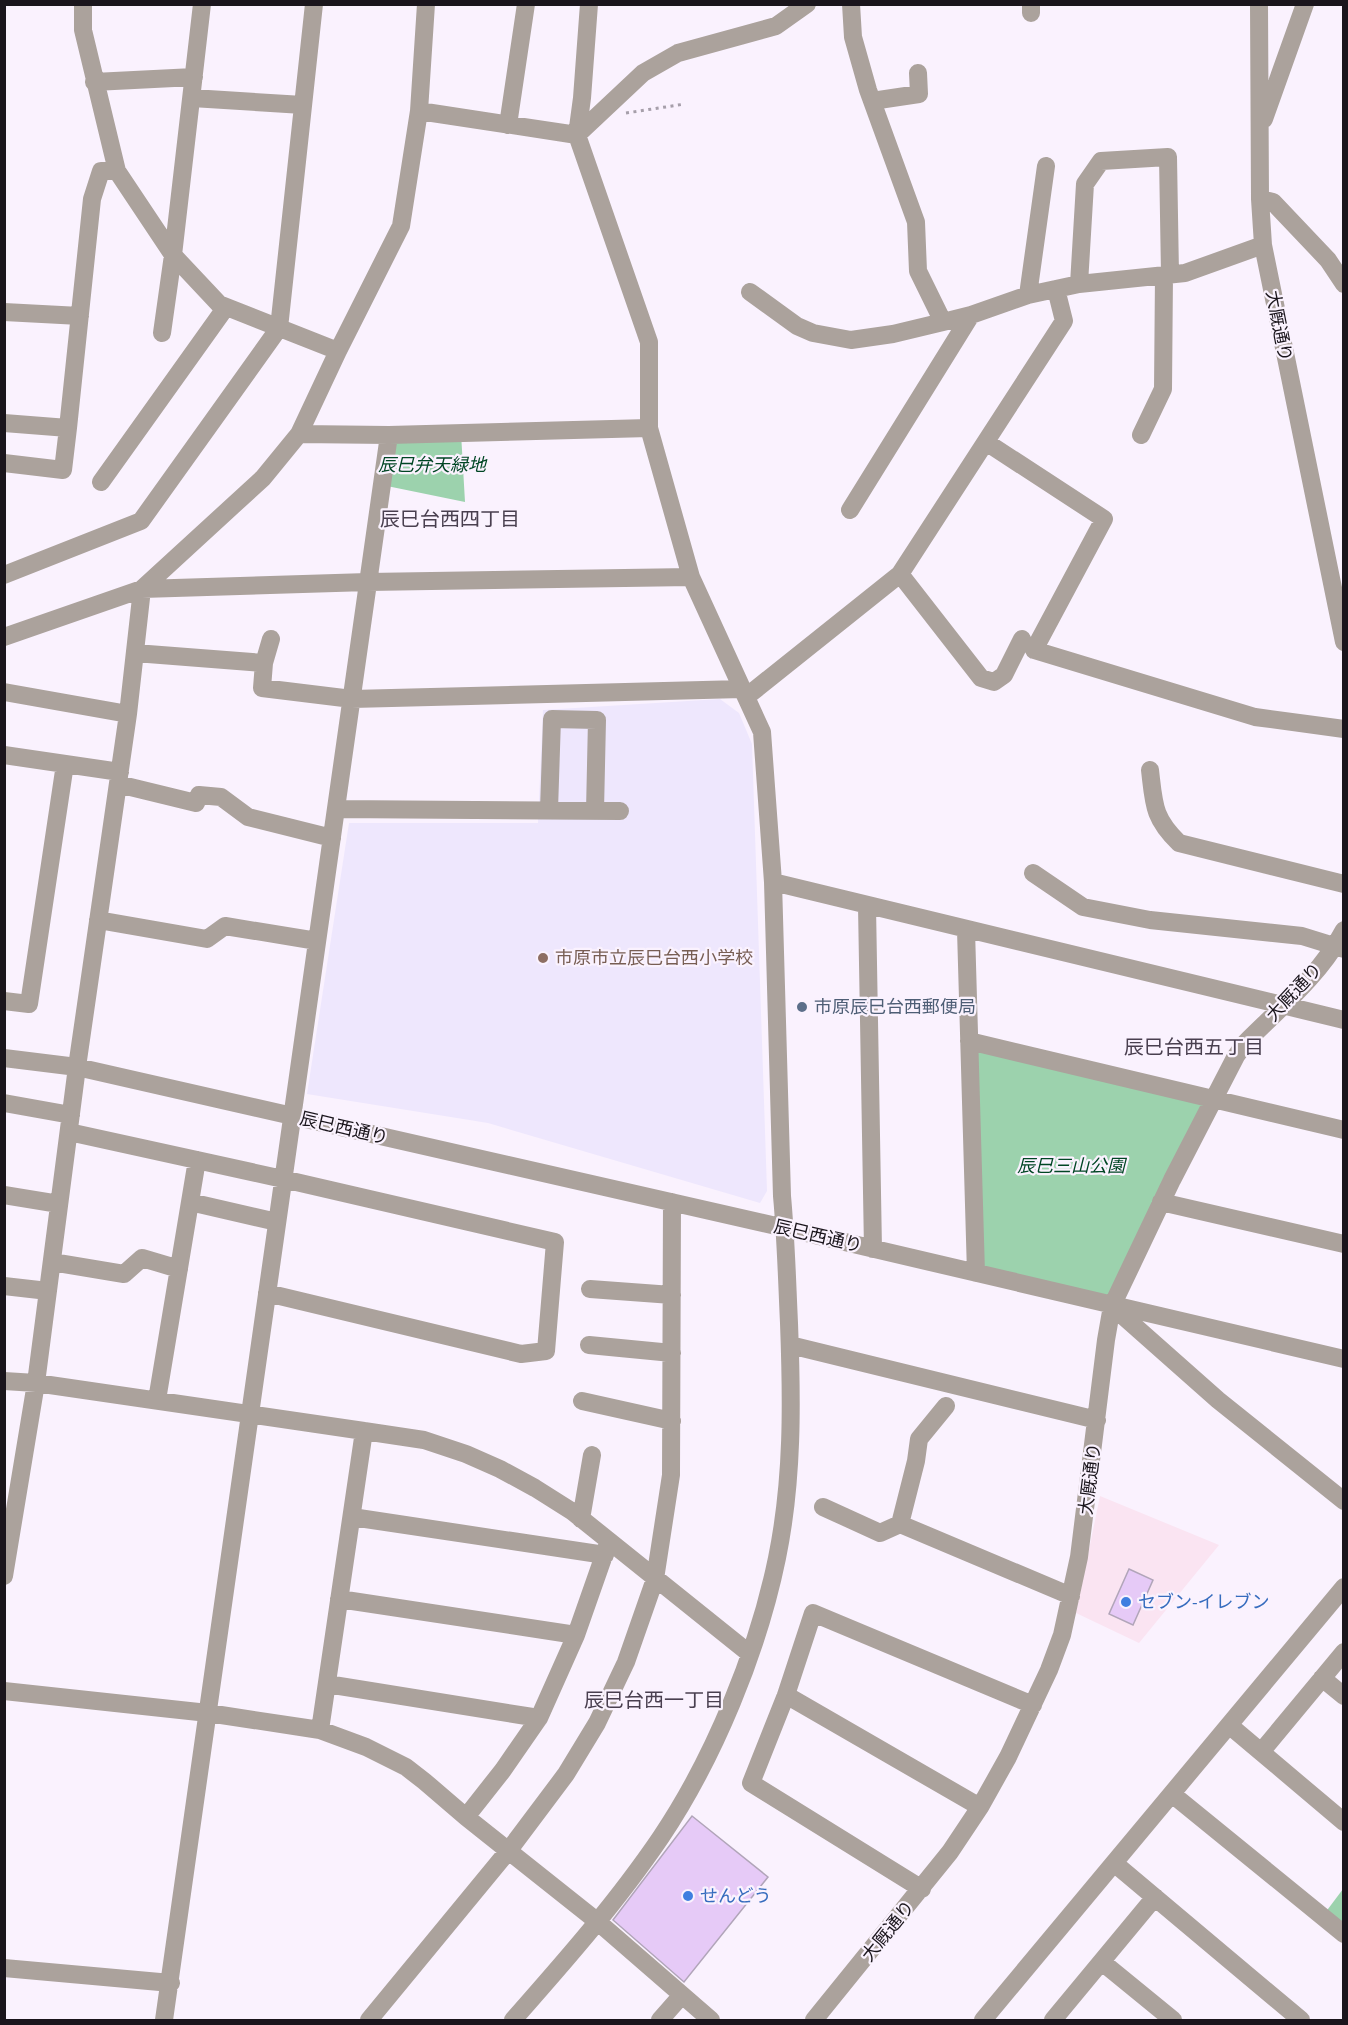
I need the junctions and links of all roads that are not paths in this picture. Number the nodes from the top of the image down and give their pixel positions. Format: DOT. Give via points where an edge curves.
graph roads {
  1 [pos="83,4"];
  2 [pos="202,4"];
  3 [pos="314,4"];
  4 [pos="426,4"];
  5 [pos="526,4"];
  6 [pos="589,4"];
  7 [pos="807,4"];
  8 [pos="850,4"];
  9 [pos="1259,4"];
  10 [pos="1305,4"];
  11 [pos="918,74"];
  12 [pos="194,77"];
  13 [pos="94,82"];
  14 [pos="192,98"];
  15 [pos="872,100"];
  16 [pos="303,105"];
  17 [pos="418,111"];
  18 [pos="508,125"];
  19 [pos="1260,132"];
  20 [pos="577,135"];
  21 [pos="1046,166"];
  22 [pos="117,171"];
  23 [pos="1260,199"];
  24 [pos="1263,246"];
  25 [pos="173,255"];
  26 [pos="1167,275"];
  27 [pos="1079,284"];
  28 [pos="1344,284"];
  29 [pos="1056,289"];
  30 [pos="750,291"];
  31 [pos="1028,295"];
  32 [pos="226,307"];
  33 [pos="4,312"];
  34 [pos="971,315"];
  35 [pos="80,316"];
  36 [pos="943,322"];
  37 [pos="279,328"];
  38 [pos="162,333"];
  39 [pos="338,351"];
  40 [pos="4,423"];
  41 [pos="68,428"];
  42 [pos="649,428"];
  43 [pos="299,434"];
  44 [pos="389,435"];
  45 [pos="1141,435"];
  46 [pos="986,442"];
  47 [pos="4,463"];
  48 [pos="101,482"];
  49 [pos="849,510"];
  50 [pos="900,574"];
  51 [pos="4,575"];
  52 [pos="691,578"];
  53 [pos="368,582"];
  54 [pos="142,589"];
  55 [pos="1339,598"];
  56 [pos="4,637"];
  57 [pos="271,639"];
  58 [pos="1022,639"];
  59 [pos="1344,642"];
  60 [pos="135,653"];
  61 [pos="264,663"];
  62 [pos="4,692"];
  63 [pos="744,693"];
  64 [pos="352,699"];
  65 [pos="128,714"];
  66 [pos="1344,729"];
  67 [pos="4,755"];
  68 [pos="65,764"];
  69 [pos="1150,770"];
  70 [pos="119,778"];
  71 [pos="336,809"];
  72 [pos="549,810"];
  73 [pos="595,810"];
  74 [pos="620,811"];
  75 [pos="332,838"];
  76 [pos="1033,873"];
  77 [pos="773,882"];
  78 [pos="1344,884"];
  79 [pos="867,906"];
  80 [pos="99,920"];
  81 [pos="966,930"];
  82 [pos="317,940"];
  83 [pos="1341,942"];
  84 [pos="4,1001"];
  85 [pos="1282,1006"];
  86 [pos="1344,1020"];
  87 [pos="969,1041"];
  88 [pos="4,1058"];
  89 [pos="77,1067"];
  90 [pos="1213,1099"];
  91 [pos="4,1103"];
  92 [pos="292,1116"];
  93 [pos="70,1123"];
  94 [pos="1344,1130"];
  95 [pos="197,1160"];
  96 [pos="283,1179"];
  97 [pos="4,1195"];
  98 [pos="190,1202"];
  99 [pos="672,1202"];
  100 [pos="1161,1202"];
  101 [pos="59,1204"];
  102 [pos="278,1222"];
  103 [pos="785,1228"];
  104 [pos="1344,1244"];
  105 [pos="873,1249"];
  106 [pos="52,1262"];
  107 [pos="179,1269"];
  108 [pos="976,1273"];
  109 [pos="4,1286"];
  110 [pos="590,1289"];
  111 [pos="48,1291"];
  112 [pos="267,1293"];
  113 [pos="672,1295"];
  114 [pos="1112,1306"];
  115 [pos="589,1345"];
  116 [pos="790,1345"];
  117 [pos="672,1353"];
  118 [pos="1344,1359"];
  119 [pos="4,1381"];
  120 [pos="36,1383"];
  121 [pos="157,1400"];
  122 [pos="582,1401"];
  123 [pos="946,1406"];
  124 [pos="250,1414"];
  125 [pos="1097,1420"];
  126 [pos="672,1421"];
  127 [pos="364,1431"];
  128 [pos="592,1455"];
  129 [pos="12,1487"];
  130 [pos="1344,1501"];
  131 [pos="823,1507"];
  132 [pos="352,1517"];
  133 [pos="581,1519"];
  134 [pos="900,1524"];
  135 [pos="607,1548"];
  136 [pos="4,1576"];
  137 [pos="656,1579"];
  138 [pos="1344,1587"];
  139 [pos="1071,1596"];
  140 [pos="339,1599"];
  141 [pos="576,1635"];
  142 [pos="1344,1652"];
  143 [pos="750,1654"];
  144 [pos="1322,1678"];
  145 [pos="327,1684"];
  146 [pos="4,1691"];
  147 [pos="786,1695"];
  148 [pos="1344,1696"];
  149 [pos="1033,1705"];
  150 [pos="207,1713"];
  151 [pos="539,1718"];
  152 [pos="1229,1725"];
  153 [pos="320,1730"];
  154 [pos="1261,1752"];
  155 [pos="1172,1794"];
  156 [pos="980,1807"];
  157 [pos="466,1817"];
  158 [pos="1344,1822"];
  159 [pos="509,1850"];
  160 [pos="1114,1863"];
  161 [pos="922,1889"];
  162 [pos="1155,1897"];
  163 [pos="598,1922"];
  164 [pos="1344,1934"];
  165 [pos="1102,1962"];
  166 [pos="4,1968"];
  167 [pos="171,1983"];
  168 [pos="681,1995"];
  169 [pos="164,2020"];
  170 [pos="369,2020"];
  171 [pos="513,2020"];
  172 [pos="660,2020"];
  173 [pos="711,2020"];
  174 [pos="814,2020"];
  175 [pos="983,2020"];
  176 [pos="1053,2020"];
  177 [pos="1173,2020"];
  178 [pos="1301,2020"];
  1 -- 13 [label="street" via="83,30"];
  2 -- 12 [label="street"];
  3 -- 16 [label="street"];
  4 -- 17 [label="street"];
  5 -- 18 [label="street"];
  6 -- 20 [label="street"];
  7 -- 20 [label="street" via="776,26 678,53 643,73"];
  8 -- 15 [label="street" via="853,37"];
  9 -- 19 [label="street, 大厩通り"];
  10 -- 19 [label="street"];
  11 -- 15 [label="street" via="919,94"];
  12 -- 13 [label="street"];
  12 -- 14 [label="street"];
  13 -- 22 [label="street"];
  14 -- 16 [label="street"];
  14 -- 25 [label="street"];
  15 -- 36 [label="street" via="916,222 918,271"];
  16 -- 37 [label="street"];
  17 -- 18 [label="street"];
  17 -- 39 [label="street" via="401,226"];
  18 -- 20 [label="street"];
  19 -- 23 [label="street, 大厩通り"];
  20 -- 42 [label="street" via="649,342"];
  21 -- 31 [label="street"];
  22 -- 25 [label="street"];
  22 -- 35 [label="street" via="101,171 92,199"];
  23 -- 24 [label="street, 大厩通り"];
  23 -- 28 [label="street" via="1273,202 1328,260"];
  24 -- 26 [label="street" via="1185,273"];
  24 -- 55 [label="street, 大厩通り"];
  25 -- 32 [label="street"];
  25 -- 38 [label="street"];
  26 -- 27 [label="street"];
  26 -- 27 [label="street" via="1168,157 1101,161 1085,184"];
  26 -- 45 [label="street" via="1163,389"];
  27 -- 29 [label="street"];
  29 -- 31 [label="street"];
  29 -- 46 [label="street" via="1065,321"];
  30 -- 36 [label="street" via="797,326 852,340"];
  31 -- 34 [label="street"];
  32 -- 37 [label="street"];
  32 -- 48 [label="street"];
  33 -- 35 [label="street"];
  34 -- 36 [label="street"];
  34 -- 49 [label="street"];
  35 -- 41 [label="street"];
  37 -- 39 [label="street"];
  37 -- 51 [label="street" via="141,521"];
  39 -- 43 [label="street"];
  40 -- 41 [label="street"];
  41 -- 47 [label="street" via="63,470"];
  42 -- 44 [label="street"];
  42 -- 52 [label="street"];
  43 -- 44 [label="street"];
  43 -- 54 [label="street" via="263,478"];
  44 -- 53 [label="street"];
  46 -- 50 [label="street"];
  46 -- 66 [label="street" via="1104,519 1034,650 1255,717"];
  50 -- 58 [label="street" via="981,678 994,682 1004,675"];
  50 -- 63 [label="street"];
  52 -- 53 [label="street"];
  52 -- 63 [label="street"];
  53 -- 54 [label="street"];
  53 -- 64 [label="street"];
  54 -- 56 [label="street"];
  54 -- 60 [label="street"];
  55 -- 59 [label="street, 大厩通り"];
  57 -- 61 [label="street"];
  60 -- 61 [label="street"];
  60 -- 65 [label="street"];
  61 -- 64 [label="street" via="262,688"];
  62 -- 65 [label="street"];
  63 -- 64 [label="street"];
  63 -- 77 [label="street" via="762,732"];
  64 -- 71 [label="street"];
  65 -- 70 [label="street"];
  67 -- 68 [label="street"];
  68 -- 70 [label="street"];
  68 -- 84 [label="street" via="29,1004"];
  69 -- 78 [label="street" via="1154,808 1164,829 1179,843"];
  70 -- 75 [label="street" via="196,802 199,795 221,797 248,817"];
  70 -- 80 [label="street"];
  71 -- 72 [label="street"];
  71 -- 75 [label="street"];
  72 -- 73 [label="street"];
  72 -- 73 [label="street" via="552,719 597,720"];
  73 -- 74 [label="street"];
  75 -- 82 [label="street"];
  76 -- 83 [label="street" via="1083,907 1150,920"];
  77 -- 79 [label="street"];
  77 -- 103 [label="street"];
  79 -- 81 [label="street"];
  79 -- 105 [label="street"];
  80 -- 82 [label="street" via="207,939 225,926"];
  80 -- 89 [label="street"];
  81 -- 85 [label="street"];
  81 -- 87 [label="street"];
  82 -- 92 [label="street"];
  83 -- 85 [label="street, 大厩通り"];
  85 -- 86 [label="street"];
  85 -- 90 [label="street, 大厩通り" via="1246,1042"];
  87 -- 90 [label="street"];
  87 -- 108 [label="street"];
  88 -- 89 [label="street, 辰巳西通り"];
  89 -- 92 [label="street, 辰巳西通り"];
  89 -- 93 [label="street"];
  90 -- 94 [label="street"];
  90 -- 100 [label="street, 大厩通り"];
  91 -- 93 [label="street"];
  92 -- 96 [label="street"];
  92 -- 99 [label="street, 辰巳西通り"];
  93 -- 95 [label="street"];
  93 -- 101 [label="street"];
  95 -- 96 [label="street"];
  95 -- 98 [label="street"];
  96 -- 102 [label="street"];
  96 -- 112 [label="street" via="555,1242 546,1351 521,1354"];
  97 -- 101 [label="street"];
  98 -- 102 [label="street"];
  98 -- 107 [label="street"];
  99 -- 103 [label="street, 辰巳西通り"];
  99 -- 113 [label="street"];
  100 -- 104 [label="street"];
  100 -- 114 [label="street, 大厩通り"];
  101 -- 106 [label="street"];
  102 -- 112 [label="street"];
  103 -- 105 [label="street, 辰巳西通り"];
  103 -- 116 [label="street"];
  105 -- 108 [label="street, 辰巳西通り"];
  106 -- 107 [label="street" via="124,1274 142,1258"];
  106 -- 111 [label="street"];
  107 -- 121 [label="street"];
  108 -- 114 [label="street, 辰巳西通り"];
  109 -- 111 [label="street"];
  110 -- 113 [label="street"];
  111 -- 120 [label="street"];
  112 -- 124 [label="street"];
  113 -- 117 [label="street"];
  114 -- 118 [label="street, 辰巳西通り"];
  114 -- 125 [label="street, 大厩通り"];
  114 -- 130 [label="street" via="1218,1400"];
  115 -- 117 [label="street"];
  116 -- 125 [label="street"];
  116 -- 143 [label="street" via="789,1478 777,1557"];
  117 -- 126 [label="street"];
  119 -- 120 [label="street"];
  120 -- 121 [label="street"];
  120 -- 129 [label="street"];
  121 -- 124 [label="street"];
  122 -- 126 [label="street"];
  123 -- 134 [label="street" via="919,1439"];
  124 -- 127 [label="street"];
  124 -- 150 [label="street"];
  125 -- 139 [label="street, 大厩通り"];
  126 -- 137 [label="street" via="671,1475"];
  127 -- 132 [label="street"];
  127 -- 133 [label="street" via="424,1440 466,1454 500,1468"];
  128 -- 133 [label="street"];
  129 -- 136 [label="street"];
  131 -- 134 [label="street" via="880,1533"];
  132 -- 135 [label="street"];
  132 -- 140 [label="street"];
  133 -- 135 [label="street"];
  134 -- 139 [label="street"];
  135 -- 137 [label="street"];
  135 -- 141 [label="street"];
  137 -- 143 [label="street"];
  137 -- 159 [label="street" via="626,1662 597,1723 566,1774"];
  138 -- 152 [label="street"];
  139 -- 149 [label="street, 大厩通り" via="1062,1635"];
  140 -- 141 [label="street"];
  140 -- 145 [label="street"];
  141 -- 151 [label="street"];
  142 -- 144 [label="street"];
  143 -- 163 [label="street" via="718,1733 688,1791 646,1859"];
  144 -- 148 [label="street"];
  144 -- 154 [label="street"];
  145 -- 151 [label="street"];
  145 -- 153 [label="street"];
  146 -- 150 [label="street"];
  147 -- 149 [label="street" via="813,1613"];
  147 -- 156 [label="street"];
  147 -- 161 [label="street" via="751,1784"];
  149 -- 156 [label="street, 大厩通り"];
  150 -- 153 [label="street"];
  150 -- 167 [label="street"];
  151 -- 157 [label="street"];
  152 -- 154 [label="street"];
  152 -- 155 [label="street"];
  153 -- 157 [label="street" via="406,1767"];
  154 -- 158 [label="street"];
  155 -- 160 [label="street"];
  155 -- 164 [label="street"];
  156 -- 161 [label="street, 大厩通り"];
  157 -- 159 [label="street"];
  159 -- 163 [label="street"];
  159 -- 170 [label="street"];
  160 -- 162 [label="street"];
  160 -- 175 [label="street"];
  161 -- 174 [label="street, 大厩通り"];
  162 -- 165 [label="street"];
  162 -- 178 [label="street"];
  163 -- 168 [label="street"];
  163 -- 171 [label="street"];
  165 -- 176 [label="street"];
  165 -- 177 [label="street"];
  166 -- 167 [label="street"];
  167 -- 169 [label="street"];
  168 -- 172 [label="street"];
  168 -- 173 [label="street"];
}
